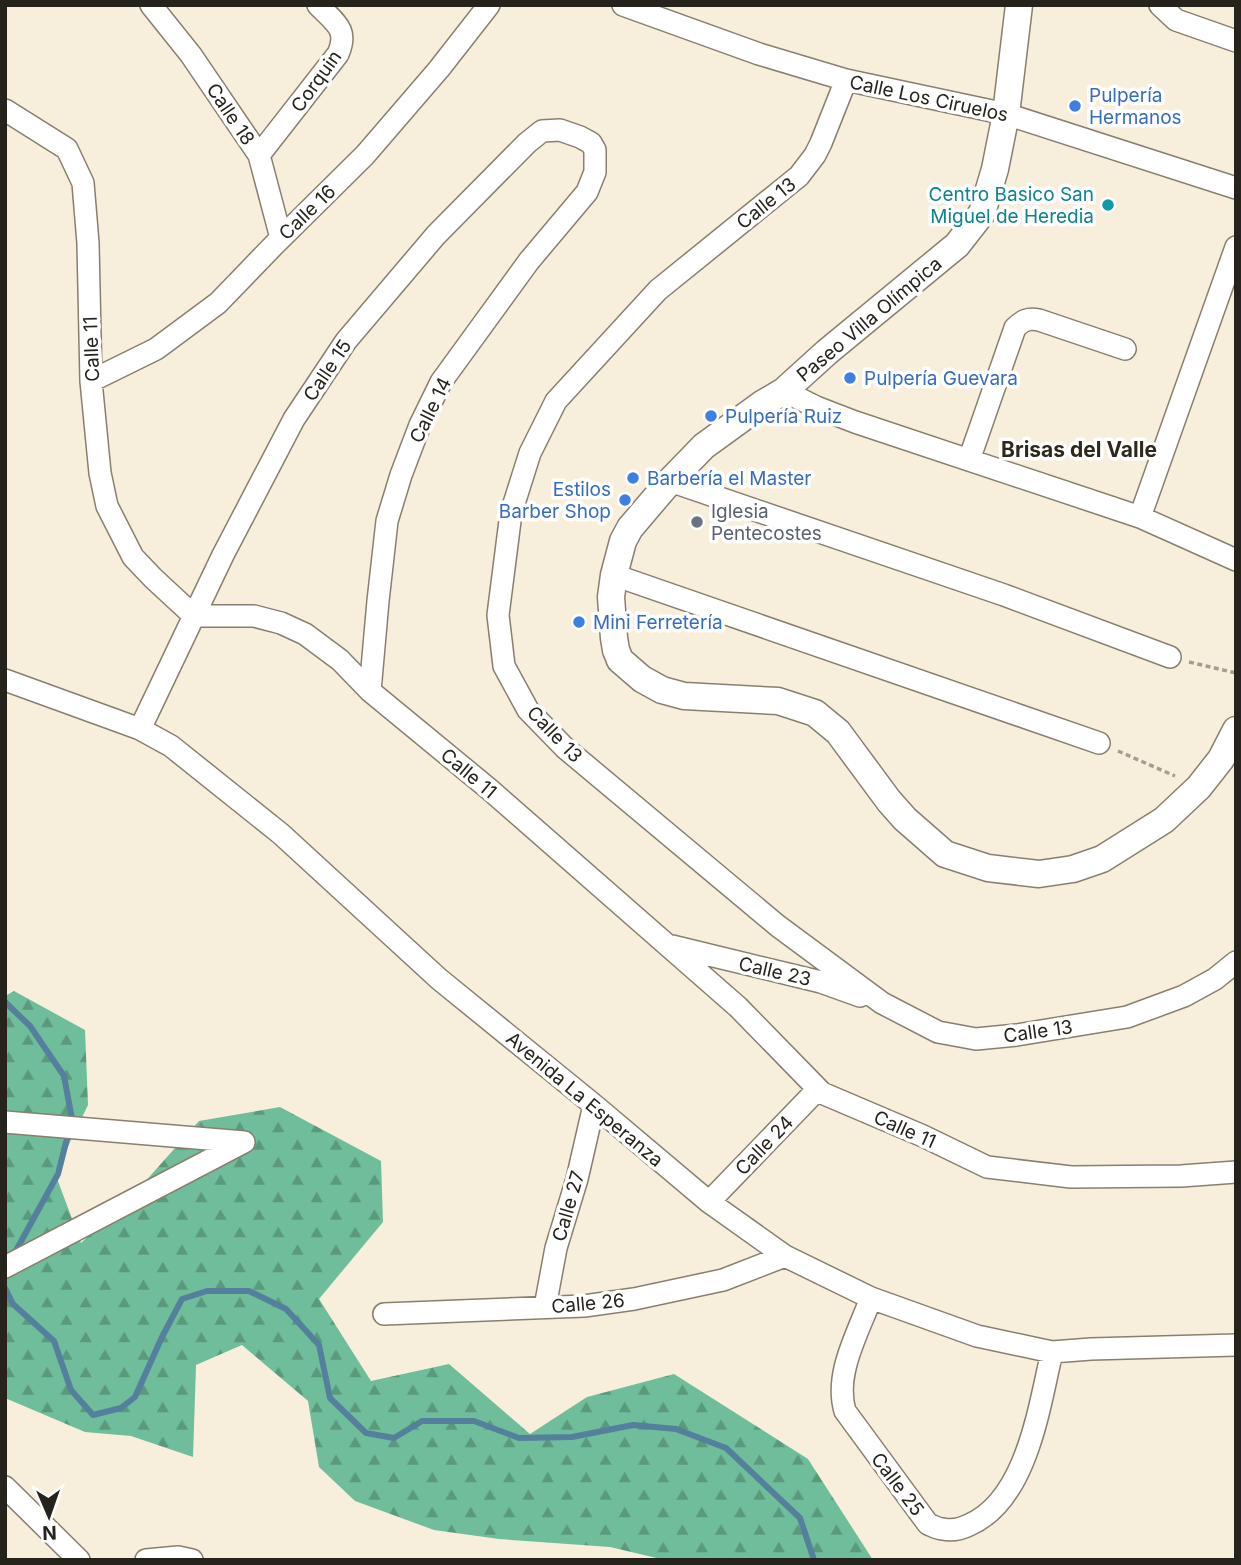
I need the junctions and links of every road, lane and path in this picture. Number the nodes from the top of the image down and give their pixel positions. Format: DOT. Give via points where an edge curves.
graph roads {
  1 [pos="151,5"];
  2 [pos="318,5"];
  3 [pos="489,5"];
  4 [pos="623,5"];
  5 [pos="1019,5"];
  6 [pos="1160,5"];
  7 [pos="1236,41"];
  8 [pos="846,80"];
  9 [pos="5,110"];
  10 [pos="1006,114"];
  11 [pos="259,155"];
  12 [pos="595,172"];
  13 [pos="1236,188"];
  14 [pos="281,238"];
  15 [pos="1236,247"];
  16 [pos="1125,349"];
  17 [pos="91,381"];
  18 [pos="784,391"];
  19 [pos="969,460"];
  20 [pos="670,481"];
  21 [pos="1140,517"];
  22 [pos="1236,560"];
  23 [pos="614,575"];
  24 [pos="194,616"];
  25 [pos="1170,657"];
  26 [pos="1236,673"];
  27 [pos="5,680"];
  28 [pos="370,691"];
  29 [pos="140,729"];
  30 [pos="1236,730"];
  31 [pos="1099,743"];
  32 [pos="1199,787"];
  33 [pos="667,945"];
  34 [pos="1236,962"];
  35 [pos="882,1003"];
  36 [pos="818,1089"];
  37 [pos="594,1105"];
  38 [pos="5,1122"];
  39 [pos="1236,1172"];
  40 [pos="709,1202"];
  41 [pos="785,1256"];
  42 [pos="5,1267"];
  43 [pos="871,1298"];
  44 [pos="545,1307"];
  45 [pos="384,1314"];
  46 [pos="1236,1345"];
  47 [pos="1052,1352"];
  48 [pos="5,1487"];
  49 [pos="79,1560"];
  50 [pos="146,1560"];
  51 [pos="192,1560"];
  1 -- 11 [label="street, Calle 18"];
  2 -- 11 [label="street, Corquin" via="340,27 343,41 338,54"];
  3 -- 14 [label="street, Calle 16" via="365,155"];
  4 -- 8 [label="street, Calle Los Ciruelos"];
  5 -- 10 [label="main road, Paseo Villa Olímpica"];
  6 -- 7 [label="street" via="1176,20"];
  8 -- 10 [label="street, Calle Los Ciruelos"];
  8 -- 35 [label="street, Calle 13" via="821,143 799,176 659,290 556,401 530,453 510,513 498,615 504,666 528,710 565,748 778,926"];
  9 -- 17 [label="street, Calle 11" via="67,149 83,183"];
  10 -- 13 [label="street, Calle Los Ciruelos"];
  10 -- 18 [label="main road, Paseo Villa Olímpica" via="987,199 974,224 957,244"];
  11 -- 14 [label="street, Calle 18"];
  12 -- 24 [label="street, Calle 15" via="591,143 560,131 542,131 436,234 346,341 294,419"];
  12 -- 28 [label="street, Calle 14" via="587,192 529,261 441,382 420,425 387,521"];
  14 -- 17 [label="street, Calle 16" via="218,303 156,349"];
  15 -- 21 [label="street"];
  16 -- 19 [label="street" via="1039,320 1022,321 1015,328"];
  17 -- 24 [label="street, Calle 11" via="107,506 133,557"];
  18 -- 19 [label="street" via="855,422"];
  18 -- 20 [label="main road, Paseo Villa Olímpica" via="704,446"];
  19 -- 21 [label="street"];
  20 -- 23 [label="main road, Paseo Villa Olímpica" via="630,528"];
  20 -- 25 [label="street"];
  21 -- 22 [label="street"];
  23 -- 31 [label="street"];
  23 -- 32 [label="main road, Paseo Villa Olímpica" via="611,606 616,650 642,679 684,696 778,701 815,713 838,732 905,819 945,854 988,869 1039,874 1073,869 1102,859 1164,820"];
  24 -- 28 [label="street, Calle 11" via="254,616 281,623 340,660"];
  24 -- 29 [label="street, Calle 15"];
  25 -- 26 [label="path"];
  27 -- 29 [label="street, Avenida La Esperanza"];
  28 -- 33 [label="street, Calle 11"];
  29 -- 37 [label="street, Avenida La Esperanza" via="171,746 281,834 439,979"];
  30 -- 32 [label="main road, Paseo Villa Olímpica"];
  31 -- 32 [label="path"];
  33 -- 35 [label="street, Calle 23" via="821,982"];
  33 -- 36 [label="street, Calle 11" via="738,1007"];
  34 -- 35 [label="street, Calle 13" via="1184,996 1127,1017 1017,1035 976,1038 938,1031"];
  36 -- 39 [label="street, Calle 11" via="987,1167 1071,1177"];
  36 -- 40 [label="street, Calle 24"];
  37 -- 40 [label="street, Avenida La Esperanza"];
  37 -- 44 [label="street, Calle 27"];
  38 -- 42 [label="street" via="244,1142"];
  40 -- 41 [label="street, Avenida La Esperanza"];
  41 -- 43 [label="street, Avenida La Esperanza"];
  41 -- 44 [label="street, Calle 26" via="723,1280 634,1299"];
  43 -- 47 [label="street, Avenida La Esperanza" via="977,1336"];
  43 -- 47 [label="street, Calle 25" via="848,1359 841,1398 845,1411 928,1524 943,1530 980,1520 1008,1490 1031,1441"];
  44 -- 45 [label="street, Calle 26"];
  46 -- 47 [label="street, Avenida La Esperanza"];
  48 -- 49 [label="street"];
  50 -- 51 [label="street"];
}
